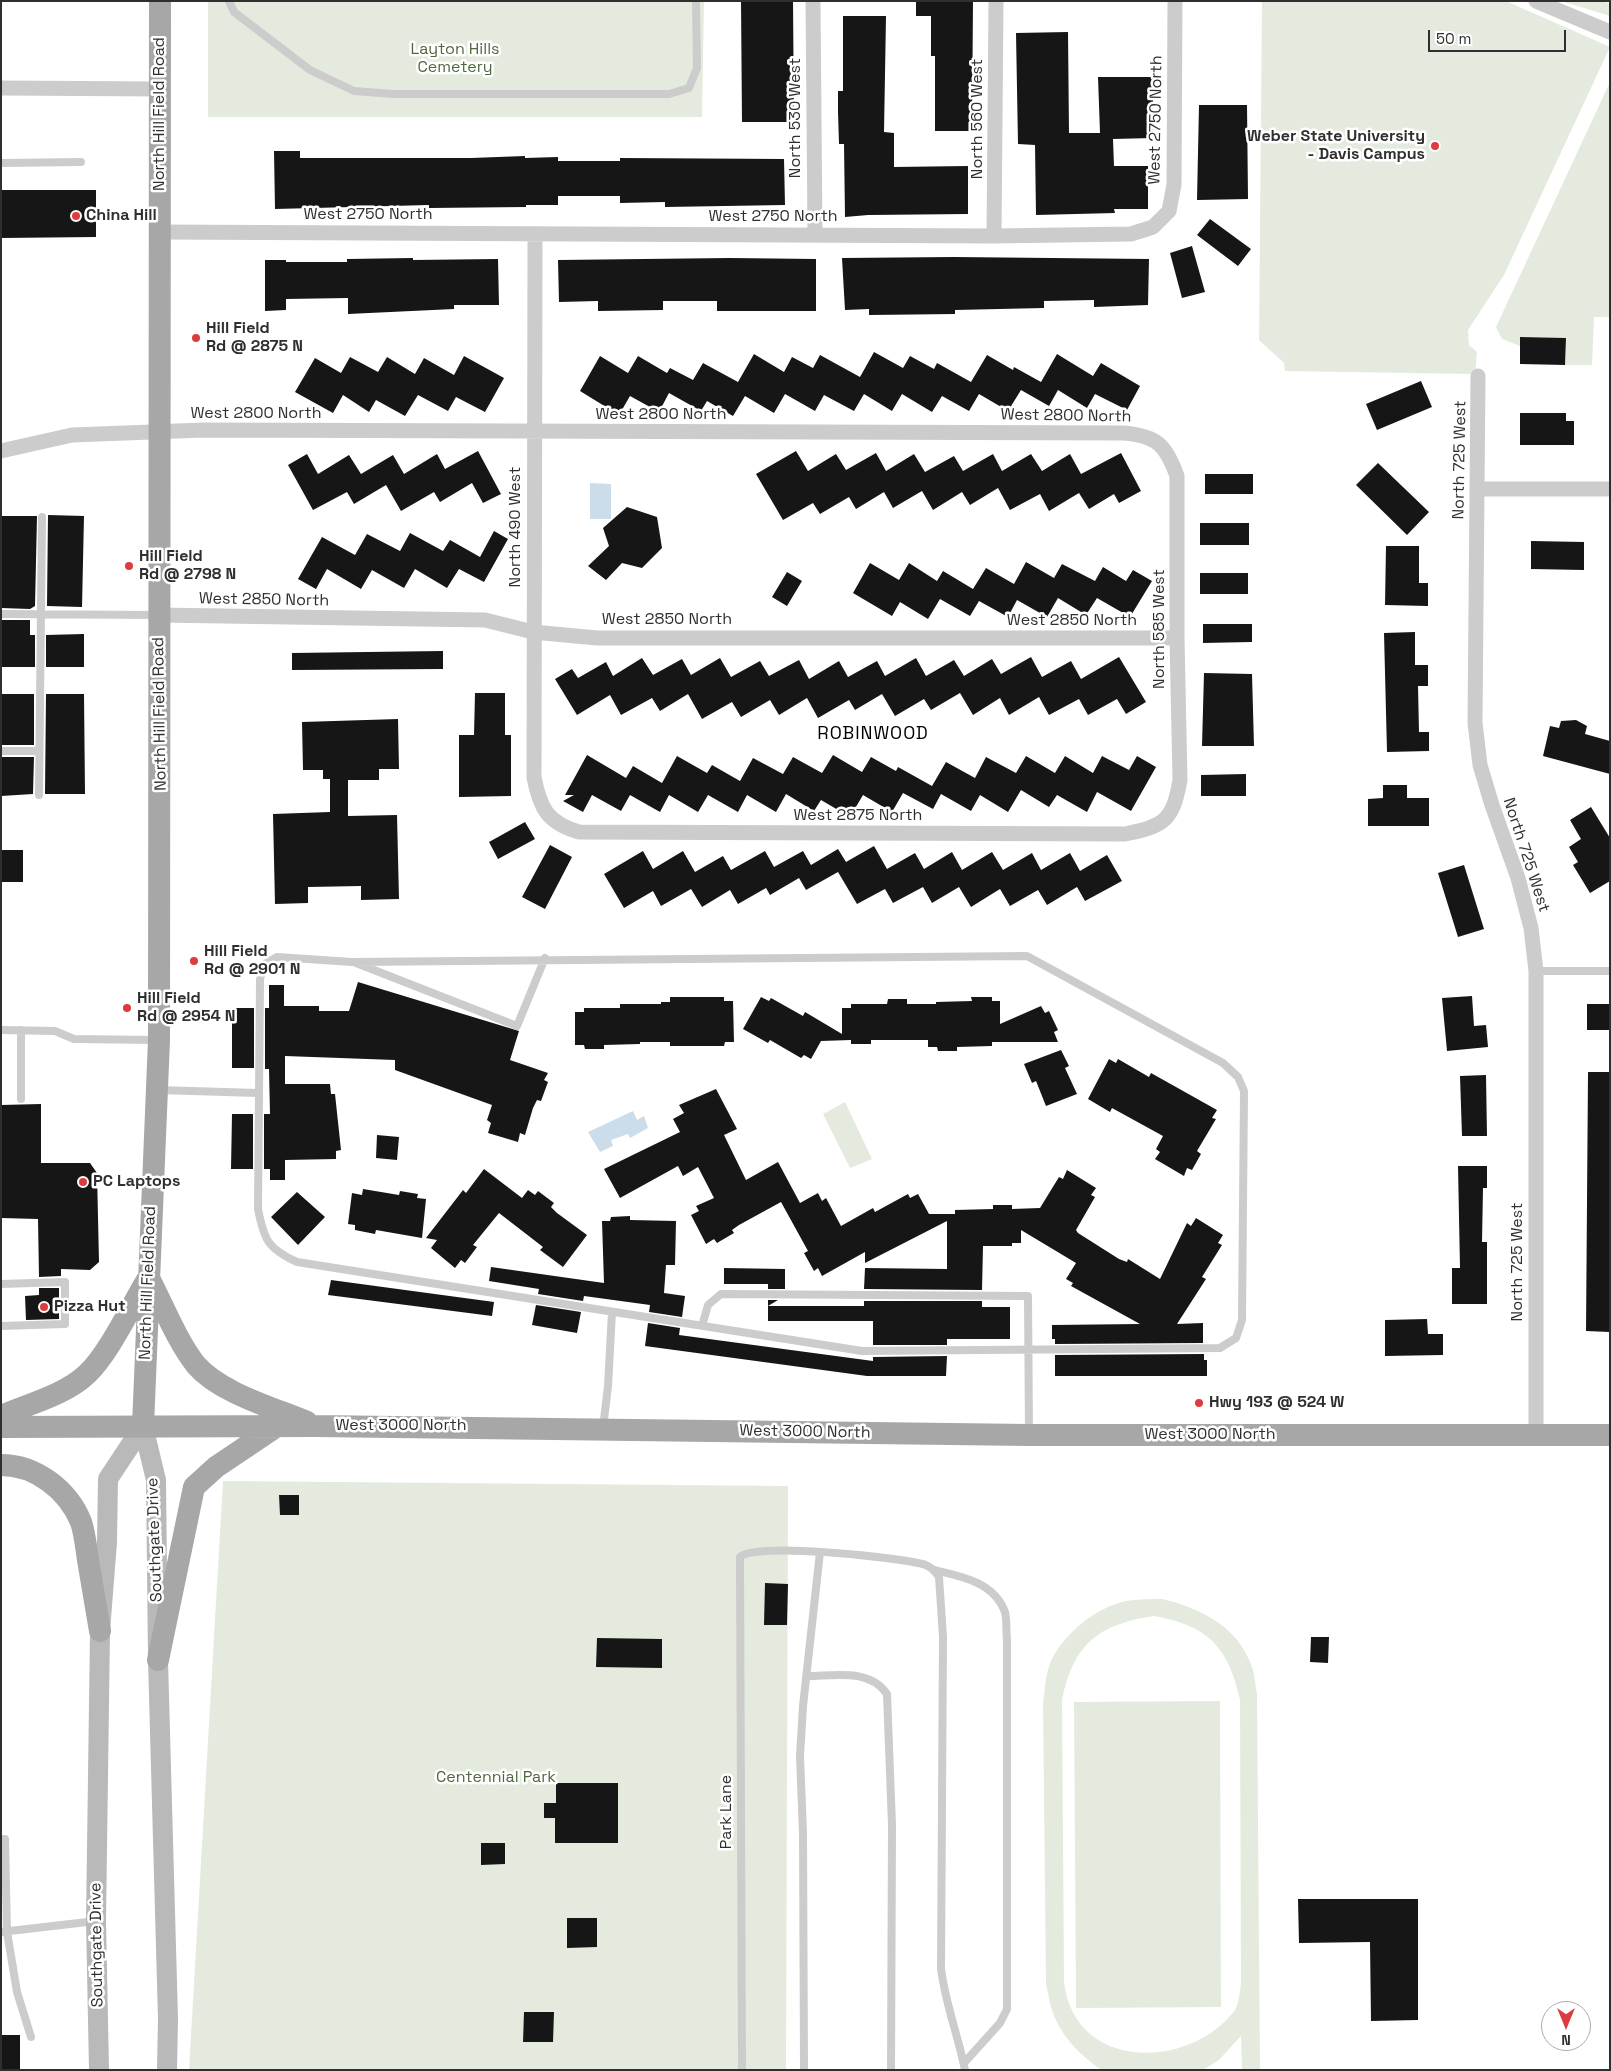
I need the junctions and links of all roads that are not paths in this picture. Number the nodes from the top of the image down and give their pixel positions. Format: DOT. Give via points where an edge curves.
graph roads {
  1 [pos="160,1"];
  2 [pos="229,1"];
  3 [pos="696,1"];
  4 [pos="813,1"];
  5 [pos="996,1"];
  6 [pos="1175,1"];
  7 [pos="1536,1"];
  8 [pos="1610,32"];
  9 [pos="1,88"];
  10 [pos="160,89"];
  11 [pos="81,162"];
  12 [pos="1,163"];
  13 [pos="159,232"];
  14 [pos="535,234"];
  15 [pos="815,234"];
  16 [pos="994,236"];
  17 [pos="1478,376"];
  18 [pos="162,433"];
  19 [pos="534,433"];
  20 [pos="1159,442"];
  21 [pos="1,451"];
  22 [pos="1477,489"];
  23 [pos="1610,489"];
  24 [pos="42,517"];
  25 [pos="1,614"];
  26 [pos="39,614"];
  27 [pos="158,615"];
  28 [pos="533,632"];
  29 [pos="1177,638"];
  30 [pos="1,751"];
  31 [pos="39,751"];
  32 [pos="39,795"];
  33 [pos="548,816"];
  34 [pos="1168,819"];
  35 [pos="544,958"];
  36 [pos="352,962"];
  37 [pos="1536,971"];
  38 [pos="1610,971"];
  39 [pos="1,1030"];
  40 [pos="21,1030"];
  41 [pos="160,1040"];
  42 [pos="157,1090"];
  43 [pos="258,1093"];
  44 [pos="21,1099"];
  45 [pos="149,1277"];
  46 [pos="1,1284"];
  47 [pos="612,1312"];
  48 [pos="1,1326"];
  49 [pos="702,1326"];
  50 [pos="1028,1349"];
  51 [pos="1,1416"];
  52 [pos="143,1426"];
  53 [pos="278,1426"];
  54 [pos="315,1426"];
  55 [pos="1,1427"];
  56 [pos="603,1428"];
  57 [pos="1029,1435"];
  58 [pos="1536,1435"];
  59 [pos="1610,1435"];
  60 [pos="1,1465"];
  61 [pos="820,1552"];
  62 [pos="934,1570"];
  63 [pos="100,1631"];
  64 [pos="158,1660"];
  65 [pos="807,1676"];
  66 [pos="1,1839"];
  67 [pos="96,1921"];
  68 [pos="4,1932"];
  69 [pos="31,2037"];
  70 [pos="964,2066"];
  71 [pos="101,2068"];
  72 [pos="167,2070"];
  73 [pos="742,2070"];
  74 [pos="804,2070"];
  75 [pos="891,2070"];
  1 -- 10 [label="main road, North Hill Field Road"];
  2 -- 3 [label="lane" via="234,12 310,70 354,91 670,94 689,88 697,68"];
  4 -- 15 [label="street, North 530 West"];
  5 -- 16 [label="street, North 560 West"];
  6 -- 16 [label="street, West 2750 North" via="1174,185 1168,211 1153,227 1131,234"];
  7 -- 8 [label="street"];
  9 -- 10 [label="street"];
  10 -- 13 [label="main road, North Hill Field Road"];
  11 -- 12 [label="lane"];
  13 -- 14 [label="street, West 2750 North"];
  13 -- 18 [label="main road, North Hill Field Road"];
  14 -- 15 [label="street, West 2750 North"];
  14 -- 19 [label="street, North 490 West"];
  15 -- 16 [label="street, West 2750 North"];
  17 -- 22 [label="street, North 725 West"];
  18 -- 19 [label="street, West 2800 North" via="204,430"];
  18 -- 21 [label="street, West 2800 North" via="72,435"];
  18 -- 27 [label="main road, North Hill Field Road"];
  19 -- 20 [label="street, West 2800 North" via="1124,432 1144,435"];
  19 -- 28 [label="street, North 490 West"];
  20 -- 29 [label="street, North 585 West" via="1177,476"];
  22 -- 23 [label="street"];
  22 -- 37 [label="street, North 725 West" via="1475,723 1480,765 1531,928"];
  24 -- 26 [label="lane"];
  25 -- 26 [label="lane"];
  26 -- 27 [label="lane"];
  26 -- 31 [label="lane"];
  27 -- 28 [label="street, West 2850 North" via="484,620"];
  27 -- 41 [label="main road, North Hill Field Road" via="161,679"];
  28 -- 29 [label="street, West 2850 North" via="597,638"];
  28 -- 33 [label="street, North 490 West" via="534,777 538,800"];
  29 -- 34 [label="street, North 585 West" via="1180,780"];
  30 -- 31 [label="lane"];
  31 -- 32 [label="lane"];
  33 -- 34 [label="street, West 2875 North" via="564,828 579,832 639,833 1125,834 1148,830"];
  35 -- 36 [label="lane"];
  35 -- 36 [label="lane" via="517,1026"];
  35 -- 50 [label="lane" via="1027,956 1223,1063 1238,1077 1244,1090 1242,1320 1236,1338 1220,1348"];
  36 -- 43 [label="lane" via="277,958 263,965"];
  37 -- 38 [label="lane"];
  37 -- 58 [label="street, North 725 West"];
  39 -- 40 [label="lane"];
  40 -- 41 [label="lane" via="55,1031 74,1039"];
  40 -- 44 [label="lane"];
  41 -- 42 [label="main road, North Hill Field Road"];
  42 -- 43 [label="lane"];
  42 -- 45 [label="main road, North Hill Field Road"];
  43 -- 47 [label="lane" via="258,1209 263,1232 276,1253 297,1262"];
  45 -- 51 [label="main road" via="97,1363 86,1375 71,1386"];
  45 -- 52 [label="main road, North Hill Field Road"];
  45 -- 54 [label="main road" via="189,1355 202,1371 228,1388"];
  46 -- 48 [label="lane" via="65,1282 65,1324"];
  47 -- 49 [label="lane"];
  47 -- 56 [label="lane"];
  49 -- 50 [label="lane" via="862,1351"];
  49 -- 50 [label="lane" via="708,1305 721,1294 1028,1296"];
  50 -- 57 [label="lane"];
  52 -- 53 [label="main road, West 3000 North"];
  52 -- 55 [label="main road, West 3000 North"];
  52 -- 63 [label="main road, Southgate Drive" via="108,1479"];
  52 -- 64 [label="main road, Southgate Drive" via="156,1480"];
  53 -- 54 [label="main road, West 3000 North"];
  53 -- 64 [label="main road" via="216,1466 194,1487"];
  54 -- 56 [label="main road, West 3000 North"];
  56 -- 57 [label="main road, West 3000 North"];
  57 -- 58 [label="main road, West 3000 North"];
  58 -- 59 [label="main road, West 3000 North"];
  60 -- 63 [label="main road" via="25,1469 41,1476 72,1505 84,1533"];
  61 -- 62 [label="lane" via="919,1563"];
  61 -- 65 [label="lane"];
  61 -- 73 [label="lane, Park Lane" via="761,1550 742,1555"];
  62 -- 70 [label="lane" via="939,1577 943,1637 941,1968 944,1992"];
  62 -- 70 [label="lane" via="971,1578 995,1595 1005,1613 1007,1640 1007,2009 1000,2023"];
  63 -- 67 [label="main road, Southgate Drive"];
  64 -- 72 [label="main road, Southgate Drive"];
  65 -- 74 [label="lane" via="800,1756"];
  65 -- 75 [label="lane" via="862,1676 875,1681 887,1694 892,1818"];
  66 -- 68 [label="lane" via="5,1839"];
  67 -- 68 [label="lane"];
  67 -- 71 [label="main road, Southgate Drive"];
  68 -- 69 [label="lane"];
}
